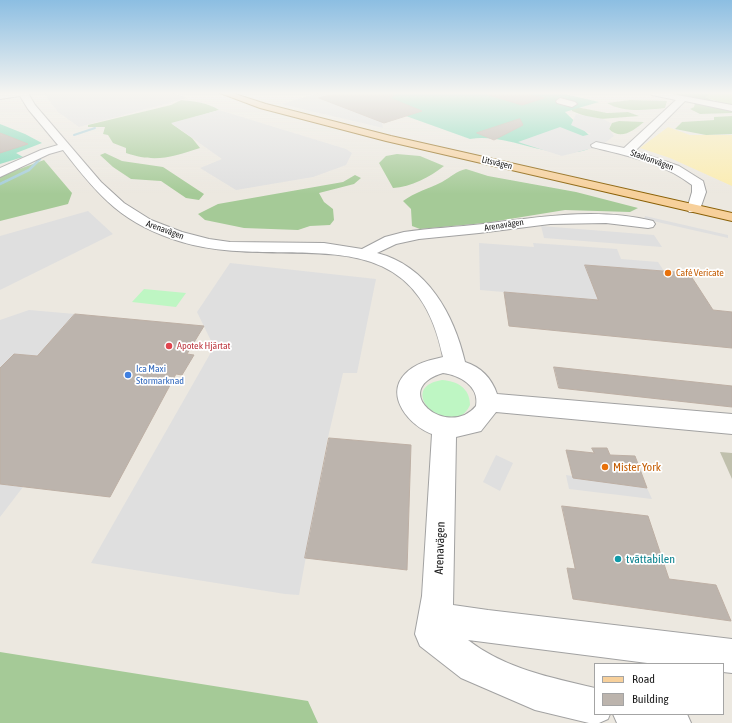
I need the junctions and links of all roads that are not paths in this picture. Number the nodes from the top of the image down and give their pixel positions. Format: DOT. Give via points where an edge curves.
graph roads {
  1 [pos="49,127"];
  2 [pos="343,127"];
  3 [pos="653,127"];
  4 [pos="596,145"];
  5 [pos="66,146"];
  6 [pos="627,152"];
  7 [pos="0,173"];
  8 [pos="694,209"];
  9 [pos="732,218"];
  10 [pos="648,224"];
  11 [pos="364,254"];
  12 [pos="456,367"];
  13 [pos="488,400"];
  14 [pos="732,424"];
  15 [pos="444,428"];
  16 [pos="436,607"];
  17 [pos="732,656"];
  18 [pos="594,706"];
  19 [pos="636,715"];
  20 [pos="672,723"];
  1 -- 5 [label="street, Arenavägen"];
  2 -- 8 [label="main road, Litsvägen"];
  3 -- 6 [label="street, Stadionvägen"];
  4 -- 6 [label="street"];
  5 -- 7 [label="street" via="45,152"];
  5 -- 11 [label="street, Arenavägen" via="109,198 125,212 146,224 186,238 229,247 325,248"];
  6 -- 8 [label="street, Stadionvägen" via="657,160 688,175 698,184 699,192"];
  8 -- 9 [label="main road, Litsvägen"];
  10 -- 11 [label="street, Arenavägen" via="602,218 534,221 411,236 380,243"];
  11 -- 12 [label="street, Arenavägen" via="387,262 410,275 428,292 444,322"];
  12 -- 13 [label="street" via="478,380 485,389"];
  12 -- 15 [label="street" via="443,365 418,372 411,380 408,392 411,406 420,417"];
  13 -- 14 [label="street" via="498,403"];
  13 -- 15 [label="street" via="485,412 472,425 459,429"];
  15 -- 16 [label="street, Arenavägen"];
  16 -- 17 [label="street" via="496,628"];
  16 -- 18 [label="street, Arenavägen" via="432,634 473,666 535,692"];
  19 -- 20 [label="street"];
}
